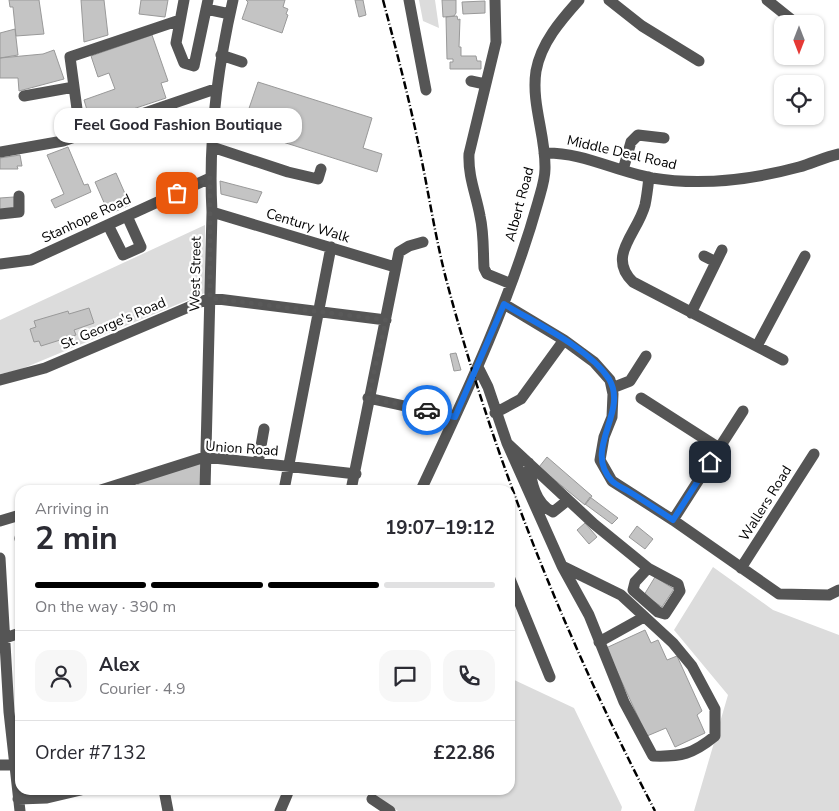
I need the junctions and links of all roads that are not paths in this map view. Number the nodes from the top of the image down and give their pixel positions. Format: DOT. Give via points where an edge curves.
graph roads {
  1 [pos="184,0"];
  2 [pos="233,0"];
  3 [pos="410,0"];
  4 [pos="495,0"];
  5 [pos="579,0"];
  6 [pos="609,0"];
  7 [pos="767,0"];
  8 [pos="207,4"];
  9 [pos="230,14"];
  10 [pos="786,15"];
  11 [pos="180,20"];
  12 [pos="222,56"];
  13 [pos="699,61"];
  14 [pos="242,62"];
  15 [pos="471,81"];
  16 [pos="485,84"];
  17 [pos="74,87"];
  18 [pos="215,89"];
  19 [pos="426,90"];
  20 [pos="24,96"];
  21 [pos="87,133"];
  22 [pos="664,138"];
  23 [pos="212,147"];
  24 [pos="0,152"];
  25 [pos="544,153"];
  26 [pos="839,154"];
  27 [pos="321,169"];
  28 [pos="623,170"];
  29 [pos="649,177"];
  30 [pos="210,178"];
  31 [pos="19,196"];
  32 [pos="212,212"];
  33 [pos="0,214"];
  34 [pos="127,216"];
  35 [pos="108,225"];
  36 [pos="423,242"];
  37 [pos="331,247"];
  38 [pos="722,250"];
  39 [pos="704,256"];
  40 [pos="805,256"];
  41 [pos="716,262"];
  42 [pos="0,264"];
  43 [pos="395,267"];
  44 [pos="511,284"];
  45 [pos="210,298"];
  46 [pos="504,304"];
  47 [pos="318,311"];
  48 [pos="691,313"];
  49 [pos="386,320"];
  50 [pos="564,340"];
  51 [pos="756,346"];
  52 [pos="646,356"];
  53 [pos="783,360"];
  54 [pos="478,367"];
  55 [pos="0,380"];
  56 [pos="612,388"];
  57 [pos="368,398"];
  58 [pos="641,398"];
  59 [pos="743,411"];
  60 [pos="495,413"];
  61 [pos="455,417"];
  62 [pos="264,429"];
  63 [pos="507,443"];
  64 [pos="719,448"];
  65 [pos="814,454"];
  66 [pos="205,457"];
  67 [pos="258,463"];
  68 [pos="529,463"];
  69 [pos="288,467"];
  70 [pos="356,474"];
  71 [pos="117,485"];
  72 [pos="206,485"];
  73 [pos="285,485"];
  74 [pos="353,485"];
  75 [pos="423,485"];
  76 [pos="568,500"];
  77 [pos="15,517"];
  78 [pos="673,520"];
  79 [pos="0,522"];
  80 [pos="0,558"];
  81 [pos="562,566"];
  82 [pos="648,568"];
  83 [pos="741,568"];
  84 [pos="1,584"];
  85 [pos="839,590"];
  86 [pos="515,591"];
  87 [pos="644,616"];
  88 [pos="15,635"];
  89 [pos="5,638"];
  90 [pos="599,642"];
  91 [pos="3,658"];
  92 [pos="550,677"];
  93 [pos="4,705"];
  94 [pos="0,765"];
  95 [pos="15,765"];
  96 [pos="60,795"];
  97 [pos="165,795"];
  98 [pos="286,795"];
  99 [pos="372,799"];
  100 [pos="19,805"];
  101 [pos="168,811"];
  102 [pos="280,811"];
  103 [pos="390,811"];
  1 -- 11 [label="street"];
  2 -- 9 [label="street, West Street"];
  3 -- 19 [label="street"];
  4 -- 16 [label="street" via="496,42"];
  5 -- 25 [label="street, Albert Road" via="553,31 536,70"];
  6 -- 13 [label="street" via="642,26"];
  7 -- 10 [label="street"];
  8 -- 9 [label="street"];
  8 -- 11 [label="street" via="194,66 184,63 176,43"];
  9 -- 12 [label="street, West Street"];
  11 -- 17 [label="street" via="70,57"];
  12 -- 14 [label="street"];
  12 -- 18 [label="street, West Street"];
  15 -- 16 [label="street"];
  16 -- 44 [label="street" via="468,168 481,216 484,268 495,279"];
  17 -- 20 [label="street"];
  17 -- 21 [label="street" via="77,109"];
  18 -- 21 [label="street"];
  18 -- 23 [label="street, West Street"];
  21 -- 24 [label="street" via="44,146"];
  22 -- 28 [label="street" via="638,136 631,142"];
  23 -- 27 [label="street" via="318,179"];
  23 -- 30 [label="street, West Street"];
  25 -- 28 [label="street, Middle Deal Road" via="562,152"];
  25 -- 44 [label="street, Albert Road" via="546,169 542,186"];
  26 -- 29 [label="street, Middle Deal Road" via="799,167 720,182"];
  28 -- 29 [label="street, Middle Deal Road"];
  29 -- 48 [label="street" via="645,206 621,258 621,266 632,282"];
  30 -- 32 [label="street, West Street"];
  30 -- 34 [label="street, Stanhope Road"];
  31 -- 33 [label="street" via="19,212"];
  32 -- 37 [label="street, Century Walk"];
  32 -- 45 [label="street, West Street"];
  34 -- 35 [label="street, Stanhope Road"];
  34 -- 35 [label="street" via="141,247 123,255"];
  35 -- 42 [label="street, Stanhope Road" via="31,260"];
  36 -- 43 [label="street" via="399,252"];
  37 -- 43 [label="street, Century Walk"];
  37 -- 47 [label="street"];
  38 -- 41 [label="street"];
  39 -- 41 [label="street"];
  40 -- 51 [label="street"];
  41 -- 48 [label="street"];
  43 -- 49 [label="street"];
  44 -- 46 [label="street, Albert Road"];
  45 -- 47 [label="street, St. George's Road"];
  45 -- 55 [label="street, St. George's Road" via="45,368"];
  45 -- 66 [label="street, West Street"];
  46 -- 50 [label="street"];
  46 -- 54 [label="street, Albert Road"];
  47 -- 49 [label="street, St. George's Road"];
  47 -- 69 [label="street"];
  48 -- 51 [label="street"];
  49 -- 57 [label="street"];
  50 -- 56 [label="street" via="594,362 610,380"];
  50 -- 60 [label="street" via="521,399"];
  51 -- 53 [label="street"];
  52 -- 56 [label="street" via="630,381"];
  54 -- 60 [label="street"];
  54 -- 61 [label="street, Albert Road"];
  56 -- 78 [label="street" via="612,417 600,460 612,481"];
  57 -- 61 [label="street"];
  57 -- 70 [label="street"];
  58 -- 64 [label="street"];
  59 -- 64 [label="street"];
  60 -- 63 [label="street"];
  61 -- 75 [label="street, Albert Road"];
  62 -- 67 [label="street"];
  63 -- 68 [label="street"];
  63 -- 81 [label="street"];
  64 -- 78 [label="street"];
  65 -- 83 [label="street, Wallers Road"];
  66 -- 67 [label="street, Union Road"];
  66 -- 71 [label="street, Union Road"];
  66 -- 72 [label="street, West Street"];
  67 -- 69 [label="street, Union Road"];
  68 -- 76 [label="street"];
  68 -- 76 [label="street" via="531,487 548,510 553,512"];
  69 -- 70 [label="street, Union Road"];
  69 -- 73 [label="street"];
  70 -- 74 [label="street"];
  76 -- 82 [label="street"];
  77 -- 79 [label="street"];
  78 -- 83 [label="street"];
  80 -- 84 [label="street"];
  81 -- 87 [label="street" via="621,596"];
  81 -- 90 [label="street"];
  83 -- 85 [label="street" via="779,594 829,595"];
  84 -- 89 [label="street"];
  86 -- 92 [label="street"];
  87 -- 90 [label="street"];
  87 -- 90 [label="street" via="692,666 715,708 715,736 701,748 678,757 653,756 624,702"];
  88 -- 89 [label="street"];
  89 -- 91 [label="street"];
  91 -- 93 [label="street"];
  93 -- 95 [label="street"];
  94 -- 95 [label="street"];
  96 -- 100 [label="street"];
  97 -- 101 [label="street"];
  98 -- 102 [label="street"];
  99 -- 103 [label="street"];
}
